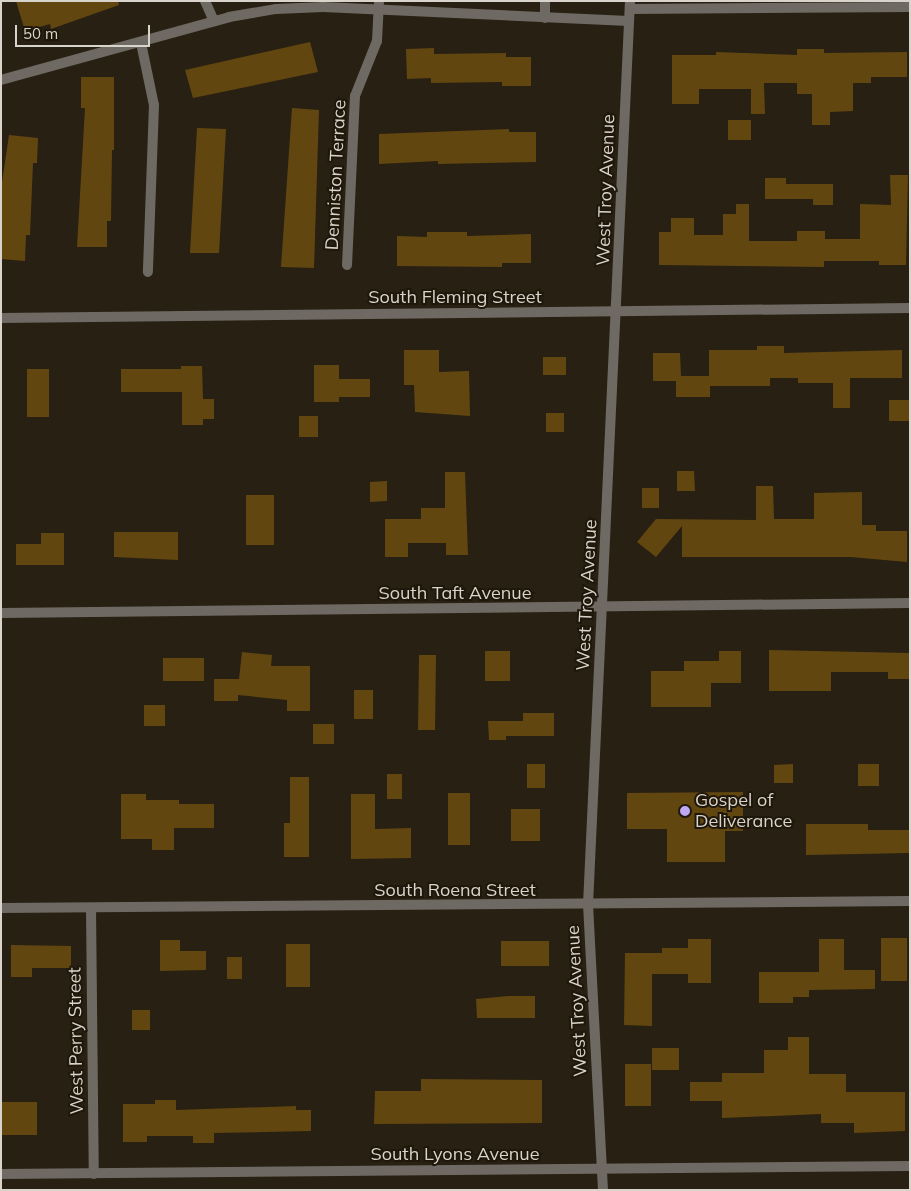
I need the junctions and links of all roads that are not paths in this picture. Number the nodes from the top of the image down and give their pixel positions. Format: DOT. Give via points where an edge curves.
graph roads {
  1 [pos="205,1"];
  2 [pos="545,1"];
  3 [pos="630,5"];
  4 [pos="379,6"];
  5 [pos="910,7"];
  6 [pos="544,18"];
  7 [pos="214,21"];
  8 [pos="630,21"];
  9 [pos="141,43"];
  10 [pos="1,80"];
  11 [pos="347,266"];
  12 [pos="148,272"];
  13 [pos="910,308"];
  14 [pos="618,312"];
  15 [pos="1,318"];
  16 [pos="910,603"];
  17 [pos="603,608"];
  18 [pos="1,613"];
  19 [pos="910,901"];
  20 [pos="588,905"];
  21 [pos="1,908"];
  22 [pos="91,908"];
  23 [pos="910,1166"];
  24 [pos="602,1169"];
  25 [pos="1,1174"];
  26 [pos="94,1174"];
  27 [pos="603,1190"];
  1 -- 7 [label="street"];
  2 -- 6 [label="street"];
  3 -- 5 [label="street"];
  3 -- 8 [label="street, West Troy Avenue"];
  4 -- 6 [label="street"];
  4 -- 7 [label="street" via="276,9"];
  4 -- 11 [label="street, Denniston Terrace" via="377,42 355,96"];
  6 -- 8 [label="street"];
  7 -- 9 [label="street"];
  8 -- 14 [label="street, West Troy Avenue"];
  9 -- 10 [label="street"];
  9 -- 12 [label="street" via="154,105"];
  13 -- 14 [label="street, South Fleming Street"];
  14 -- 15 [label="street, South Fleming Street"];
  14 -- 17 [label="street, West Troy Avenue"];
  16 -- 17 [label="street, South Taft Avenue"];
  17 -- 18 [label="street, South Taft Avenue"];
  17 -- 20 [label="street, West Troy Avenue"];
  19 -- 20 [label="street, South Roena Street"];
  20 -- 22 [label="street, South Roena Street"];
  20 -- 24 [label="street, West Troy Avenue"];
  21 -- 22 [label="street, South Roena Street"];
  22 -- 26 [label="street, West Perry Street"];
  23 -- 24 [label="street, South Lyons Avenue"];
  24 -- 26 [label="street, South Lyons Avenue"];
  24 -- 27 [label="street, West Troy Avenue"];
  25 -- 26 [label="street, South Lyons Avenue"];
}
